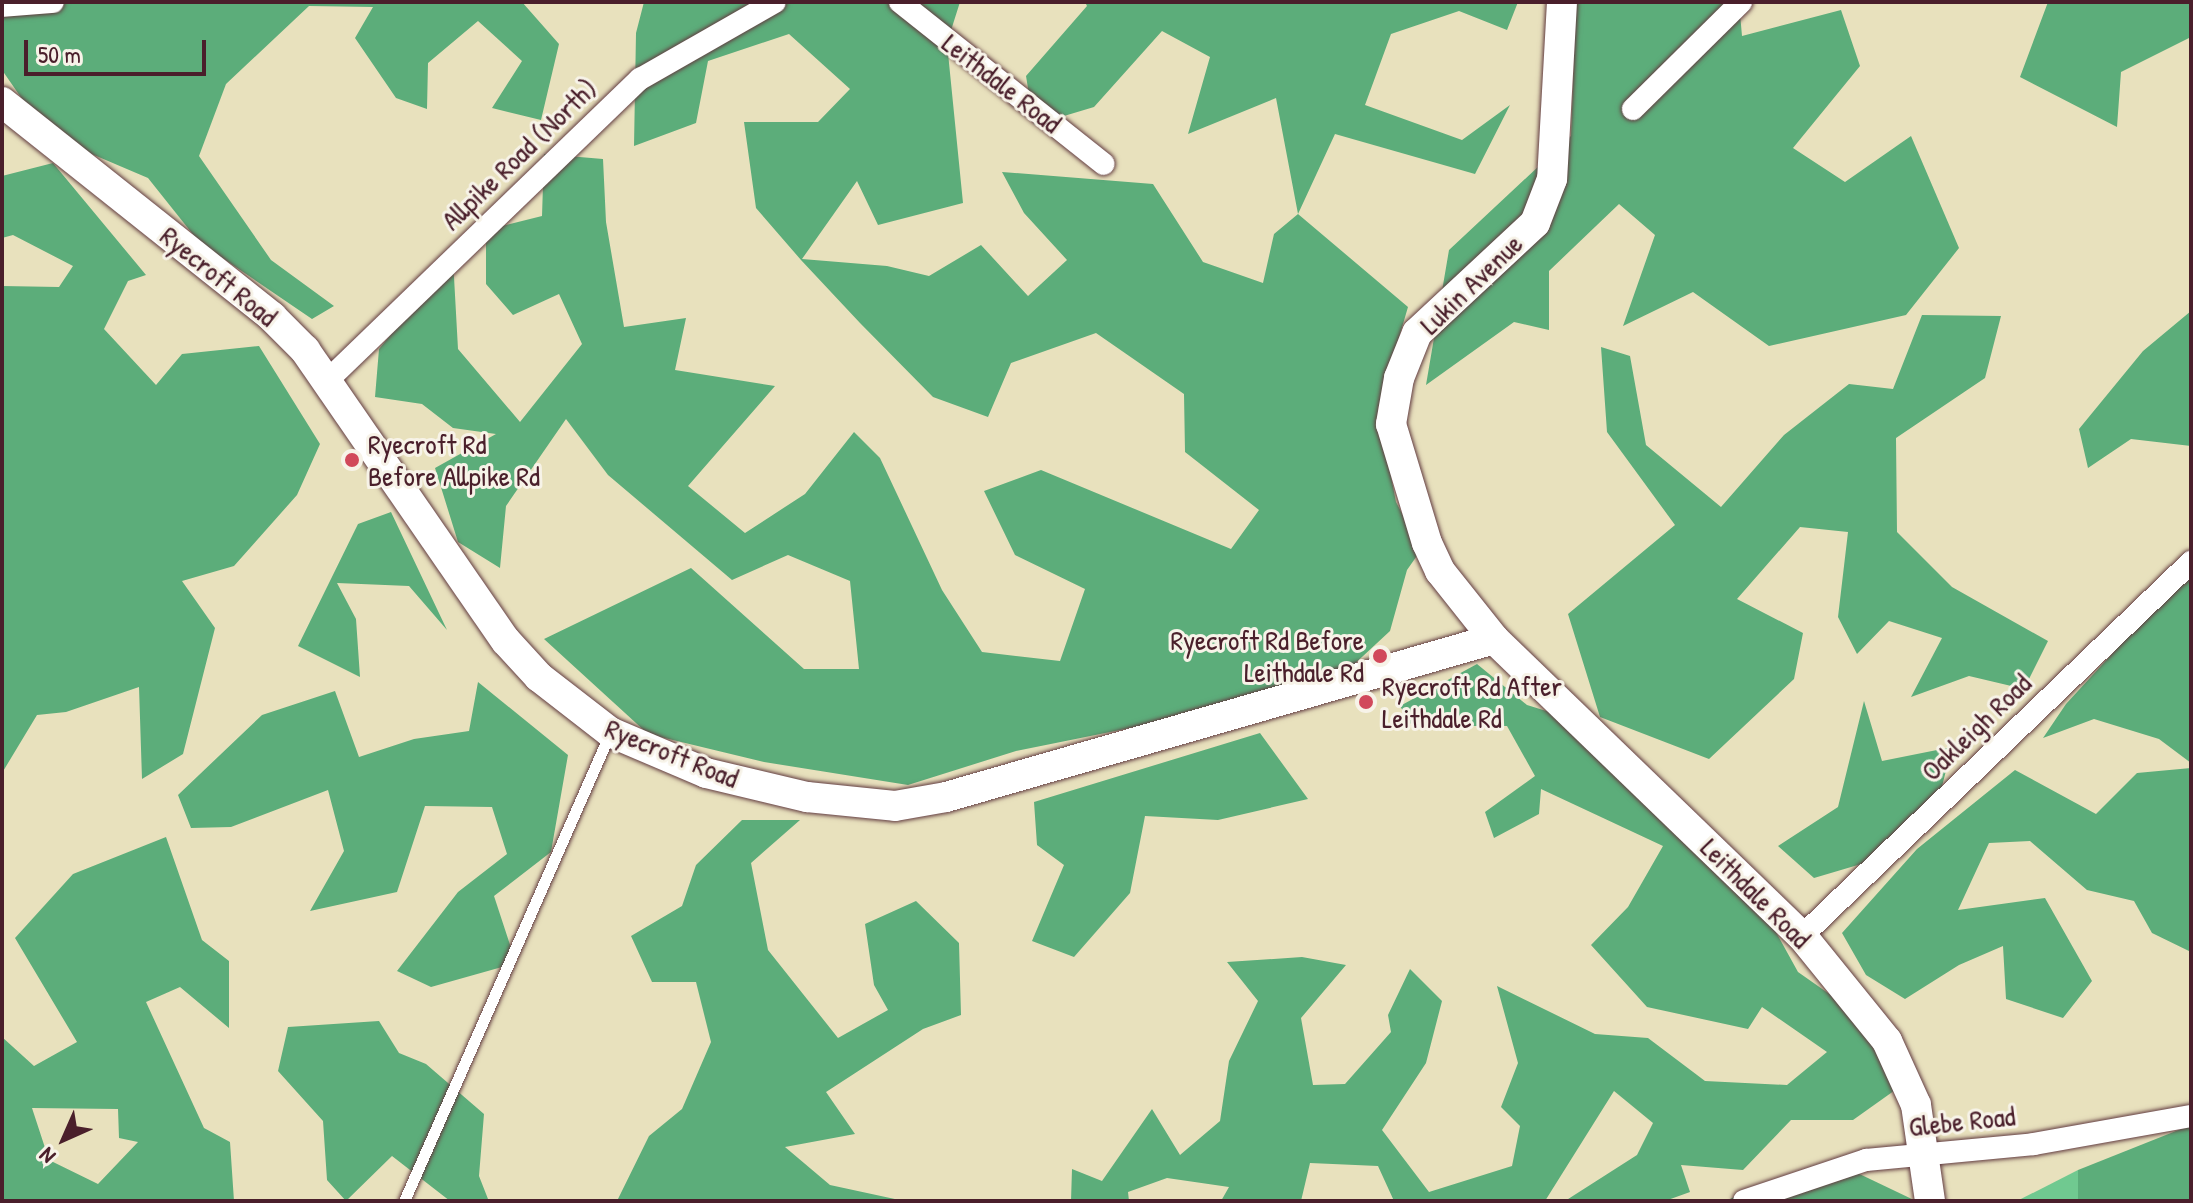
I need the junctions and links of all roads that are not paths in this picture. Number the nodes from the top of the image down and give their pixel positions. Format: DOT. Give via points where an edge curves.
graph roads {
  1 [pos="53,2"];
  2 [pos="775,2"];
  3 [pos="900,2"];
  4 [pos="1562,2"];
  5 [pos="1741,2"];
  6 [pos="2,6"];
  7 [pos="4,108"];
  8 [pos="1633,109"];
  9 [pos="1104,164"];
  10 [pos="328,380"];
  11 [pos="2191,562"];
  12 [pos="1494,639"];
  13 [pos="610,732"];
  14 [pos="1802,936"];
  15 [pos="2191,1116"];
  16 [pos="1926,1153"];
  17 [pos="404,1201"];
  18 [pos="1744,1201"];
  19 [pos="1930,1201"];
  1 -- 6 [label="street"];
  2 -- 10 [label="street, Allpike Road (North)" via="640,79"];
  3 -- 9 [label="street, Leithdale Road"];
  4 -- 12 [label="street, Lukin Avenue" via="1552,179 1535,223 1417,333 1399,378 1391,424 1440,571"];
  5 -- 8 [label="street"];
  7 -- 10 [label="street, Ryecroft Road" via="272,317"];
  10 -- 13 [label="street, Ryecroft Road" via="506,641 572,706"];
  11 -- 14 [label="street, Oakleigh Road"];
  12 -- 13 [label="street, Ryecroft Road" via="946,797 895,806 854,805 755,786 706,773"];
  12 -- 14 [label="street, Leithdale Road"];
  13 -- 17 [label="lane"];
  14 -- 16 [label="street, Leithdale Road" via="1887,1041 1912,1094"];
  15 -- 16 [label="street, Glebe Road" via="2034,1144"];
  16 -- 18 [label="street, Glebe Road" via="1842,1165"];
  16 -- 19 [label="street, Leithdale Road"];
}
